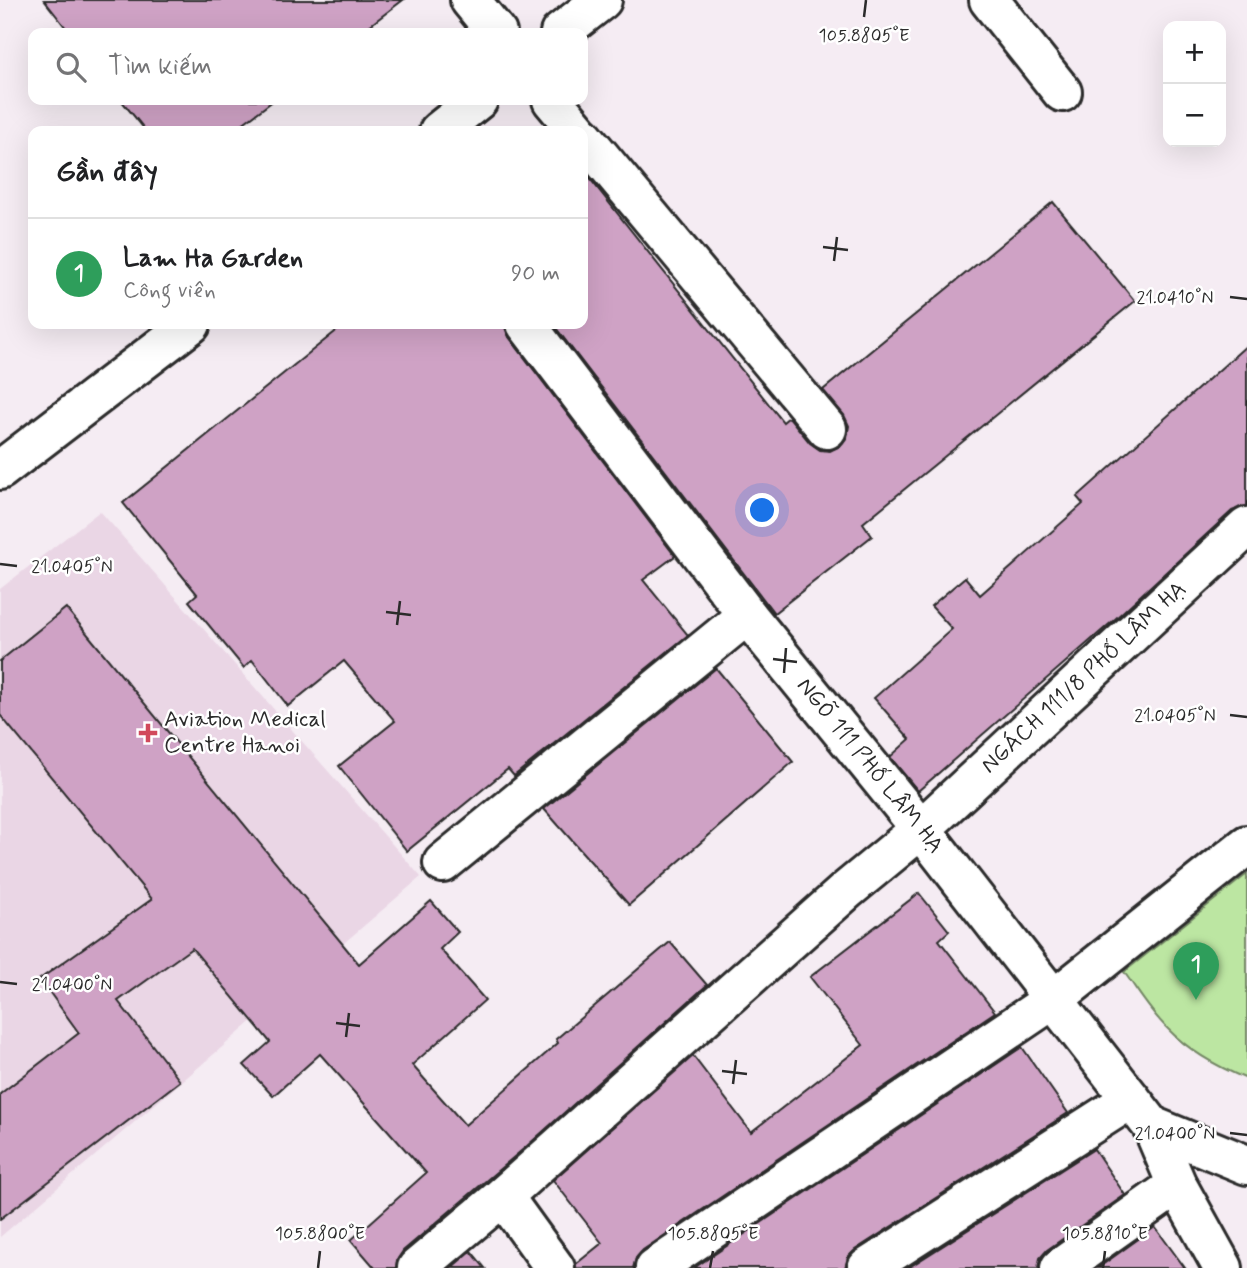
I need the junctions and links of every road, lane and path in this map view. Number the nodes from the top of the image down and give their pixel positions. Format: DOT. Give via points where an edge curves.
graph roads {
  1 [pos="470,0"];
  2 [pos="602,0"];
  3 [pos="989,0"];
  4 [pos="493,28"];
  5 [pos="566,28"];
  6 [pos="1062,92"];
  7 [pos="472,105"];
  8 [pos="556,105"];
  9 [pos="445,126"];
  10 [pos="575,126"];
  11 [pos="588,142"];
  12 [pos="184,329"];
  13 [pos="530,329"];
  14 [pos="827,429"];
  15 [pos="0,470"];
  16 [pos="1247,527"];
  17 [pos="747,615"];
  18 [pos="921,829"];
  19 [pos="1247,845"];
  20 [pos="443,863"];
  21 [pos="1054,999"];
  22 [pos="1141,1113"];
  23 [pos="1247,1165"];
  24 [pos="1177,1185"];
  25 [pos="503,1196"];
  26 [pos="417,1268"];
  27 [pos="555,1268"];
  28 [pos="655,1268"];
  29 [pos="867,1268"];
  30 [pos="1060,1268"];
  31 [pos="1223,1268"];
  1 -- 4 [label="street"];
  2 -- 5 [label="street"];
  3 -- 6 [label="street"];
  7 -- 9 [label="street"];
  8 -- 10 [label="street"];
  11 -- 14 [label="street"];
  12 -- 15 [label="street"];
  13 -- 17 [label="street, NGÕ 111 PHỐ LÂM HẠ"];
  16 -- 18 [label="street, NGÁCH 111/8 PHỐ LÂM HẠ"];
  17 -- 18 [label="street, NGÕ 111 PHỐ LÂM HẠ"];
  17 -- 20 [label="street"];
  18 -- 21 [label="street, NGÕ 111 PHỐ LÂM HẠ"];
  18 -- 25 [label="street, NGÁCH 111/8 PHỐ LÂM HẠ"];
  19 -- 21 [label="street"];
  21 -- 22 [label="street, NGÕ 111 PHỐ LÂM HẠ"];
  21 -- 28 [label="street"];
  22 -- 23 [label="street"];
  22 -- 24 [label="street, NGÕ 111 PHỐ LÂM HẠ"];
  22 -- 29 [label="street"];
  24 -- 30 [label="street"];
  24 -- 31 [label="street, NGÕ 111 PHỐ LÂM HẠ"];
  25 -- 26 [label="street, NGÁCH 111/8 PHỐ LÂM HẠ"];
  25 -- 27 [label="street"];
}
